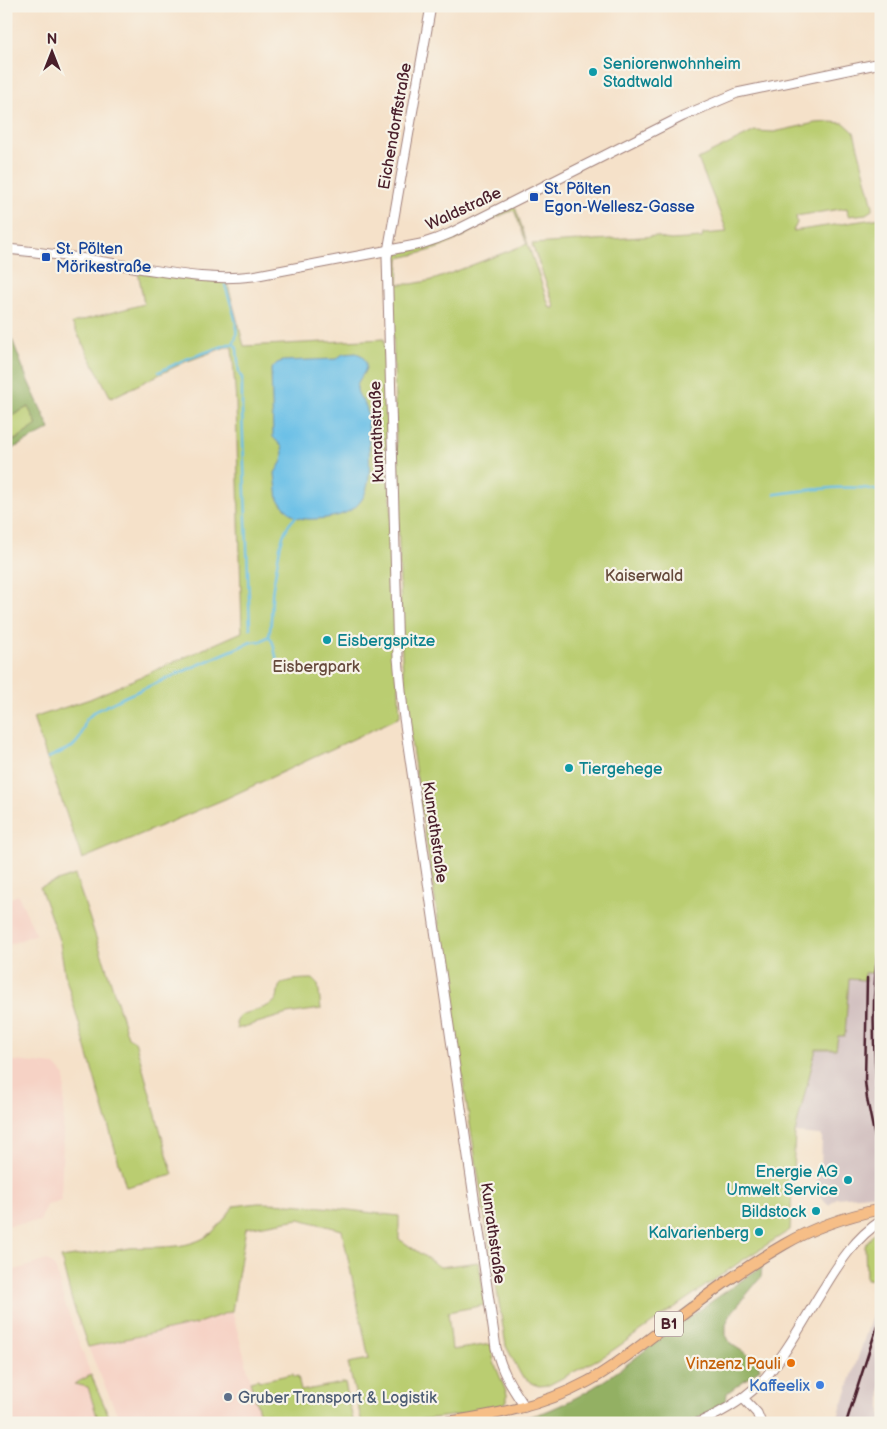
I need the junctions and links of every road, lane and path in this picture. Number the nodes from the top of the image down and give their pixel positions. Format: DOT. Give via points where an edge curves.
graph roads {
  1 [pos="431,6"];
  2 [pos="881,63"];
  3 [pos="6,249"];
  4 [pos="387,251"];
  5 [pos="881,1209"];
  6 [pos="881,1221"];
  7 [pos="743,1398"];
  8 [pos="525,1407"];
  9 [pos="438,1423"];
  10 [pos="698,1423"];
  11 [pos="761,1423"];
  1 -- 4 [label="street, Eichendorffstraße"];
  2 -- 4 [label="street, Waldstraße" via="737,93 684,116 450,233 421,244"];
  3 -- 4 [label="street, Waldstraße" via="179,274 231,278"];
  4 -- 8 [label="street, Kunrathstraße" via="400,687 496,1348 504,1375"];
  5 -- 8 [label="main road, B1" via="824,1226 794,1239 697,1303 607,1370 561,1395"];
  6 -- 7 [label="street" via="842,1259 781,1357 765,1378"];
  7 -- 10 [label="street"];
  7 -- 11 [label="street" via="757,1413"];
  8 -- 9 [label="main road, B1"];
}
